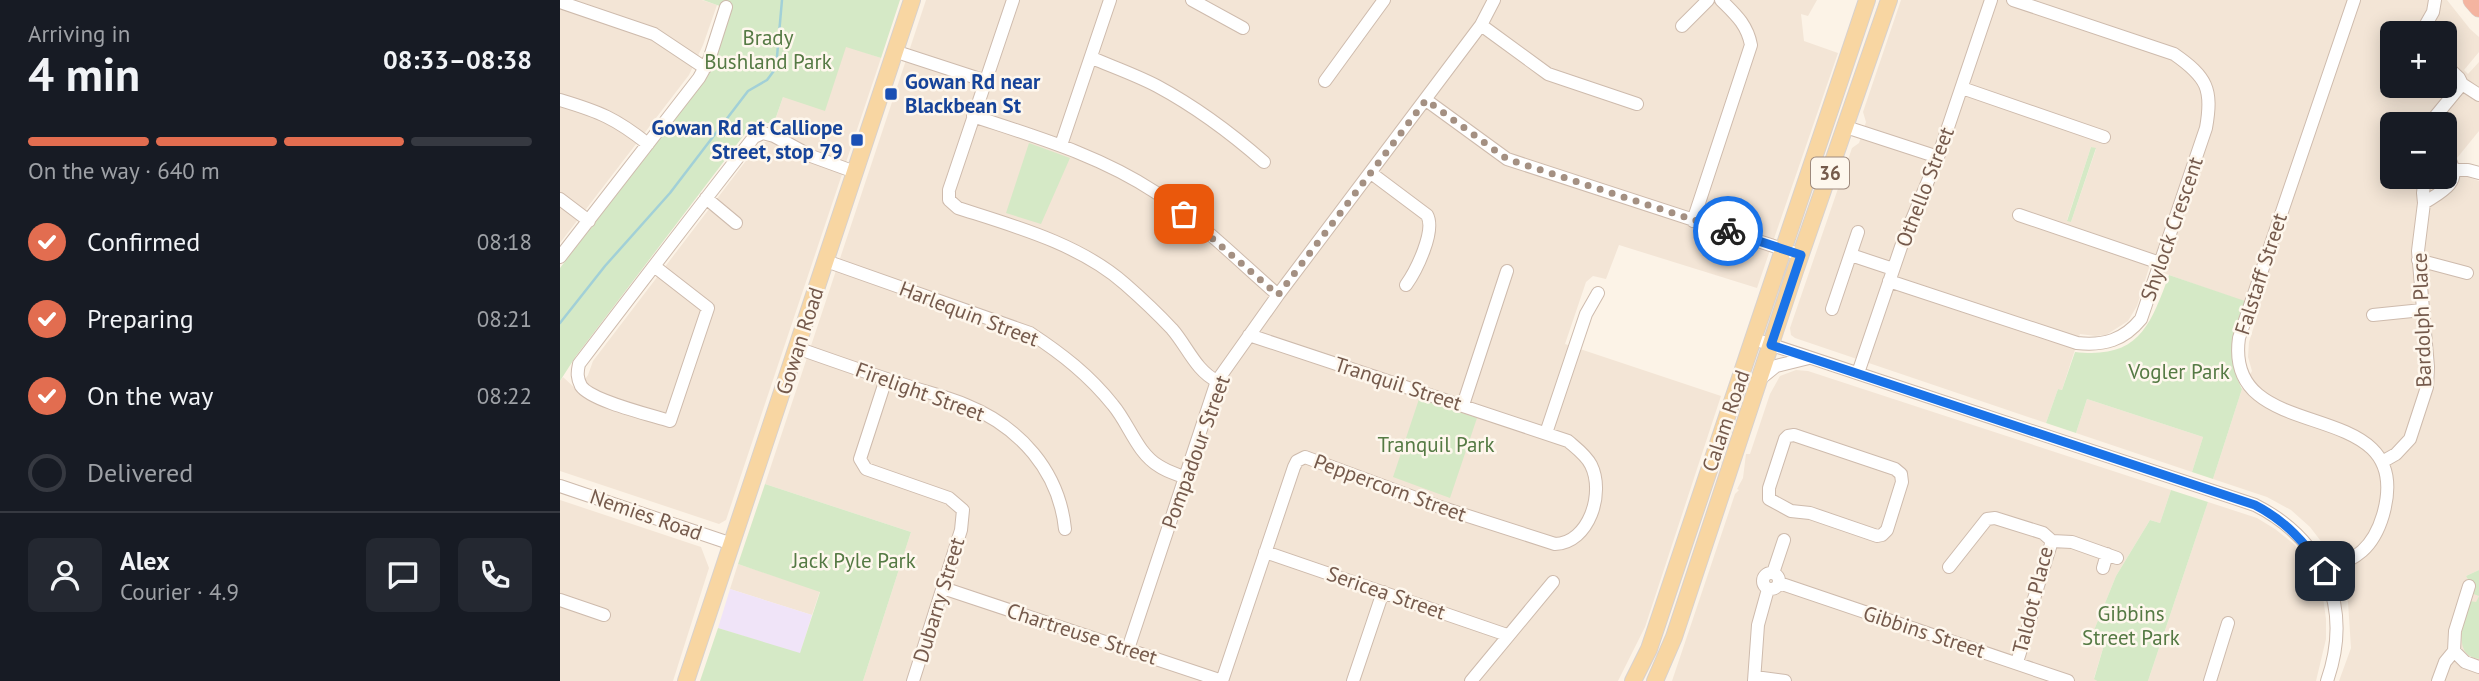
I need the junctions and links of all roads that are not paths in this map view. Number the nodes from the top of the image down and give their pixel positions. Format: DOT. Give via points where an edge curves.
graph roads {
  1 [pos="912,0"];
  2 [pos="1013,0"];
  3 [pos="1110,0"];
  4 [pos="1192,0"];
  5 [pos="1384,0"];
  6 [pos="1494,0"];
  7 [pos="1708,0"];
  8 [pos="1721,0"];
  9 [pos="1867,0"];
  10 [pos="1888,0"];
  11 [pos="1991,0"];
  12 [pos="2013,0"];
  13 [pos="2354,0"];
  14 [pos="2435,0"];
  15 [pos="2472,0"];
  16 [pos="560,2"];
  17 [pos="726,8"];
  18 [pos="2479,8"];
  19 [pos="2428,21"];
  20 [pos="1481,25"];
  21 [pos="1682,26"];
  22 [pos="1243,28"];
  23 [pos="894,51"];
  24 [pos="1092,58"];
  25 [pos="705,68"];
  26 [pos="2457,76"];
  27 [pos="1325,80"];
  28 [pos="986,81"];
  29 [pos="2462,84"];
  30 [pos="1962,88"];
  31 [pos="2479,95"];
  32 [pos="560,100"];
  33 [pos="1426,100"];
  34 [pos="1637,104"];
  35 [pos="2439,112"];
  36 [pos="973,116"];
  37 [pos="1846,127"];
  38 [pos="2104,137"];
  39 [pos="648,144"];
  40 [pos="1062,145"];
  41 [pos="1938,157"];
  42 [pos="1264,162"];
  43 [pos="2457,168"];
  44 [pos="855,172"];
  45 [pos="1371,173"];
  46 [pos="2479,173"];
  47 [pos="2423,189"];
  48 [pos="2444,189"];
  49 [pos="706,198"];
  50 [pos="560,199"];
  51 [pos="2424,203"];
  52 [pos="2019,215"];
  53 [pos="1693,220"];
  54 [pos="589,221"];
  55 [pos="736,223"];
  56 [pos="1858,232"];
  57 [pos="1783,249"];
  58 [pos="1801,255"];
  59 [pos="1851,255"];
  60 [pos="560,257"];
  61 [pos="2418,260"];
  62 [pos="826,261"];
  63 [pos="2160,263"];
  64 [pos="654,266"];
  65 [pos="1507,271"];
  66 [pos="2467,273"];
  67 [pos="1891,275"];
  68 [pos="1406,285"];
  69 [pos="1598,293"];
  70 [pos="1278,295"];
  71 [pos="1832,309"];
  72 [pos="2422,310"];
  73 [pos="2373,315"];
  74 [pos="1249,335"];
  75 [pos="1754,339"];
  76 [pos="1771,345"];
  77 [pos="797,348"];
  78 [pos="1810,358"];
  79 [pos="1858,373"];
  80 [pos="886,379"];
  81 [pos="1760,379"];
  82 [pos="1217,381"];
  83 [pos="1463,405"];
  84 [pos="1546,433"];
  85 [pos="2382,463"];
  86 [pos="1184,477"];
  87 [pos="560,486"];
  88 [pos="1791,511"];
  89 [pos="1065,529"];
  90 [pos="1784,540"];
  91 [pos="2052,541"];
  92 [pos="732,544"];
  93 [pos="1265,552"];
  94 [pos="1949,567"];
  95 [pos="2103,568"];
  96 [pos="2325,571"];
  97 [pos="1553,582"];
  98 [pos="1773,582"];
  99 [pos="2469,586"];
  100 [pos="943,588"];
  101 [pos="1383,592"];
  102 [pos="560,600"];
  103 [pos="604,615"];
  104 [pos="2228,623"];
  105 [pos="1507,635"];
  106 [pos="1128,649"];
  107 [pos="2454,651"];
  108 [pos="2017,662"];
  109 [pos="2479,667"];
  110 [pos="1755,679"];
  111 [pos="918,680"];
  112 [pos="686,681"];
  113 [pos="1222,681"];
  114 [pos="1353,681"];
  115 [pos="1471,681"];
  116 [pos="1633,681"];
  117 [pos="1655,681"];
  118 [pos="1785,681"];
  119 [pos="2068,681"];
  120 [pos="2210,681"];
  121 [pos="2327,681"];
  122 [pos="2438,681"];
  1 -- 23 [label="main road, Gowan Road"];
  2 -- 28 [label="street"];
  3 -- 24 [label="street"];
  4 -- 22 [label="street"];
  5 -- 27 [label="street"];
  6 -- 20 [label="street, Pompadour Street"];
  7 -- 21 [label="street"];
  8 -- 53 [label="street" via="1740,18 1751,44"];
  9 -- 57 [label="main road, Calam Road / 36"];
  10 -- 37 [label="main road, Calam Road / 36"];
  11 -- 30 [label="street, Othello Street"];
  12 -- 63 [label="street, Shylock Crescent" via="2174,54 2192,66 2205,83 2210,105 2206,128"];
  13 -- 85 [label="street, Falstaff Street" via="2237,354 2247,383 2266,400 2353,433"];
  14 -- 19 [label="street"];
  15 -- 18 [label="highway"];
  16 -- 25 [label="street" via="654,34"];
  17 -- 25 [label="street"];
  20 -- 33 [label="street, Pompadour Street"];
  20 -- 34 [label="street" via="1548,74"];
  23 -- 28 [label="street"];
  23 -- 44 [label="main road, Gowan Road"];
  24 -- 40 [label="street"];
  24 -- 42 [label="street" via="1167,92"];
  25 -- 39 [label="street"];
  26 -- 29 [label="street"];
  28 -- 36 [label="street"];
  29 -- 31 [label="street"];
  29 -- 35 [label="street"];
  30 -- 38 [label="street"];
  30 -- 41 [label="street, Othello Street"];
  32 -- 39 [label="street" via="602,113"];
  33 -- 45 [label="street, Pompadour Street"];
  33 -- 53 [label="street" via="1507,159"];
  36 -- 40 [label="street"];
  36 -- 82 [label="street" via="949,200 958,208 1073,250 1122,281 1173,330 1206,376"];
  37 -- 41 [label="street"];
  37 -- 58 [label="main road, Calam Road / 36"];
  39 -- 54 [label="street"];
  40 -- 70 [label="street" via="1157,193"];
  41 -- 67 [label="street, Othello Street"];
  43 -- 46 [label="street"];
  44 -- 49 [label="street" via="763,133 754,137"];
  44 -- 62 [label="main road, Gowan Road"];
  45 -- 68 [label="street" via="1430,221"];
  45 -- 70 [label="street, Pompadour Street"];
  47 -- 51 [label="street, Bardolph Place"];
  48 -- 51 [label="street"];
  49 -- 55 [label="street"];
  49 -- 64 [label="street"];
  50 -- 54 [label="street"];
  51 -- 61 [label="street, Bardolph Place"];
  52 -- 63 [label="street"];
  53 -- 57 [label="street"];
  54 -- 60 [label="street"];
  56 -- 59 [label="street"];
  57 -- 58 [label="street"];
  57 -- 75 [label="main road, Calam Road / 36"];
  58 -- 76 [label="main road, Calam Road / 36"];
  59 -- 67 [label="street, Shylock Crescent"];
  59 -- 71 [label="street"];
  61 -- 66 [label="street"];
  61 -- 72 [label="street, Bardolph Place"];
  62 -- 77 [label="main road, Gowan Road"];
  62 -- 86 [label="street, Harlequin Street" via="1030,333 1086,374 1115,406 1146,456"];
  63 -- 67 [label="street, Shylock Crescent" via="2146,307 2132,329 2114,341 2096,345 2077,343"];
  64 -- 64 [label="street" via="708,308 670,421 595,396 583,388 577,376 579,364"];
  65 -- 83 [label="street"];
  67 -- 79 [label="street, Othello Street"];
  69 -- 84 [label="street" via="1586,314"];
  70 -- 74 [label="street, Pompadour Street"];
  72 -- 73 [label="street"];
  72 -- 85 [label="street, Bardolph Place" via="2428,376 2424,401 2406,445"];
  74 -- 82 [label="street, Pompadour Street"];
  74 -- 83 [label="street, Tranquil Street"];
  75 -- 76 [label="street"];
  75 -- 116 [label="main road, Calam Road / 36" via="1650,649"];
  76 -- 78 [label="street"];
  76 -- 81 [label="main road, Calam Road / 36"];
  77 -- 80 [label="street, Firelight Street"];
  77 -- 92 [label="main road, Gowan Road"];
  78 -- 79 [label="street"];
  78 -- 81 [label="street" via="1776,366"];
  79 -- 96 [label="street" via="2255,505 2292,530"];
  80 -- 89 [label="street, Firelight Street" via="966,405 998,421 1024,442 1048,474 1063,505"];
  80 -- 100 [label="street, Dubarry Street" via="860,459 866,469 949,498 963,510"];
  81 -- 117 [label="main road, Calam Road / 36" via="1670,649"];
  82 -- 86 [label="street, Pompadour Street"];
  83 -- 84 [label="street, Tranquil Street"];
  84 -- 93 [label="street, Peppercorn Street" via="1568,441 1582,453 1595,477 1594,502 1586,525 1566,544 1440,507 1305,457 1294,467"];
  85 -- 96 [label="street" via="2387,494 2374,539 2352,561"];
  86 -- 106 [label="street, Pompadour Street"];
  87 -- 92 [label="street, Nemies Road"];
  88 -- 88 [label="street" via="1768,494 1788,436 1895,468 1901,474 1882,535"];
  90 -- 98 [label="street"];
  91 -- 94 [label="street, Taldot Place" via="2043,533 1987,519"];
  91 -- 95 [label="street" via="2072,542 2112,556"];
  91 -- 108 [label="street, Taldot Place"];
  92 -- 112 [label="main road, Gowan Road"];
  93 -- 101 [label="street, Sericea Street"];
  93 -- 113 [label="street, Peppercorn Street"];
  96 -- 121 [label="street" via="2336,612 2336,641"];
  97 -- 105 [label="street"];
  98 -- 108 [label="street, Gibbins Street"];
  98 -- 110 [label="street" via="1758,625"];
  99 -- 107 [label="street" via="2455,631"];
  100 -- 106 [label="street, Chartreuse Street"];
  100 -- 111 [label="street, Dubarry Street"];
  101 -- 105 [label="street, Sericea Street"];
  101 -- 114 [label="street"];
  102 -- 103 [label="street"];
  104 -- 120 [label="street"];
  105 -- 115 [label="street"];
  106 -- 113 [label="street, Chartreuse Street"];
  107 -- 109 [label="street"];
  107 -- 122 [label="street"];
  108 -- 119 [label="street, Gibbins Street"];
  110 -- 118 [label="street"];
}
